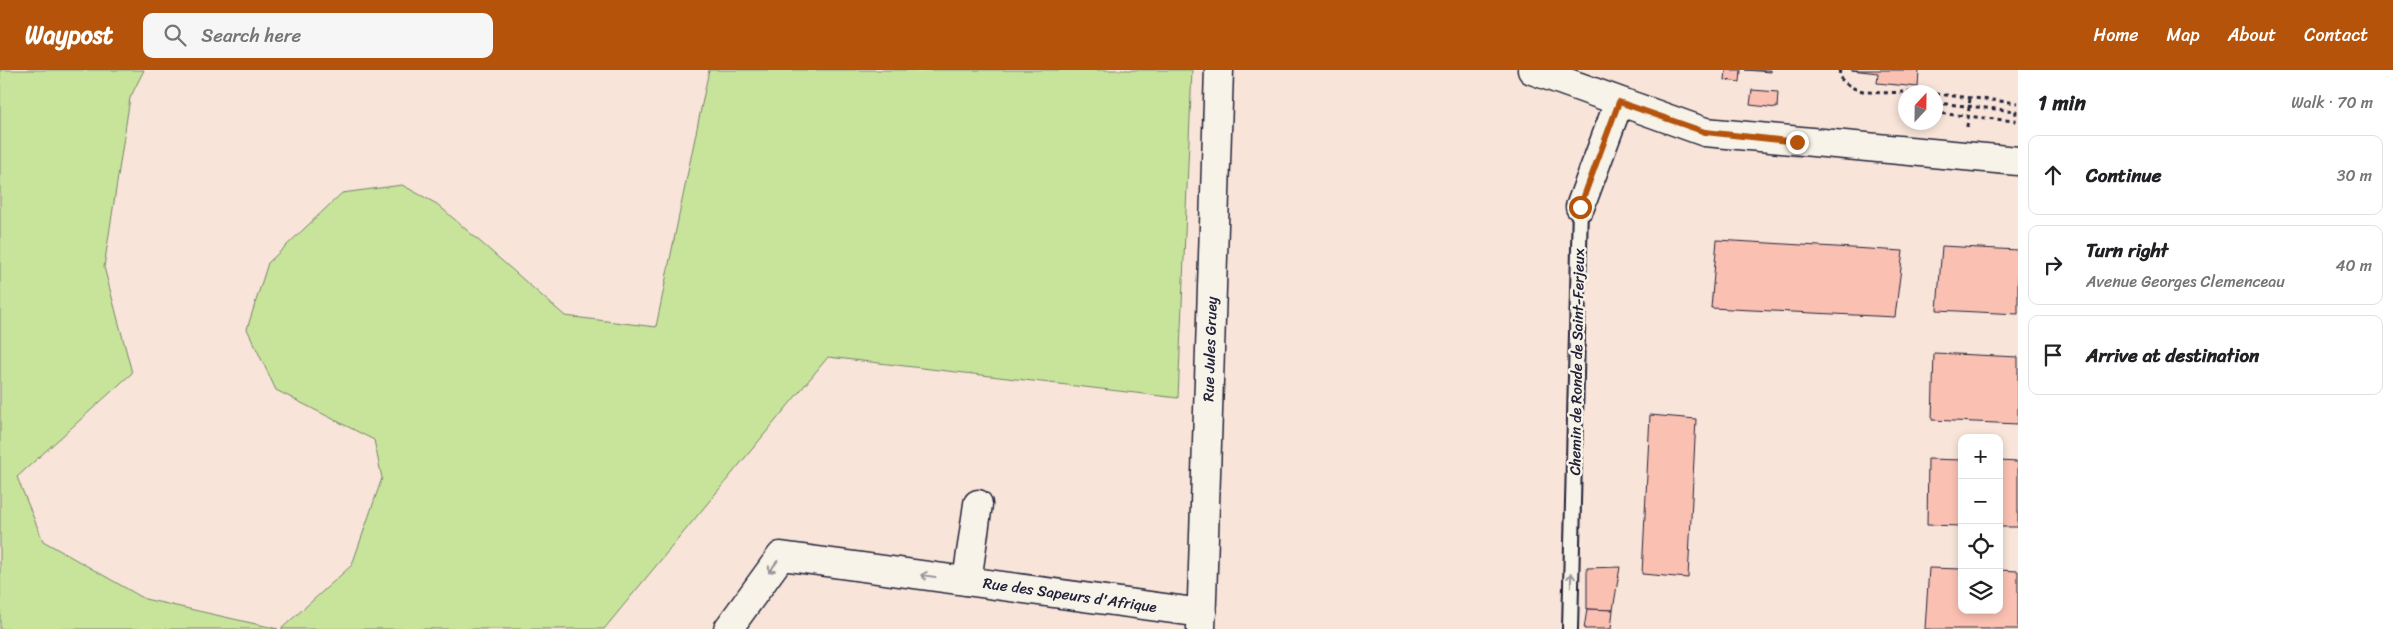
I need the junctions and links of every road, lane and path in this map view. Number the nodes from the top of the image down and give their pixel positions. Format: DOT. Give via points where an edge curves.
graph roads {
  1 [pos="1220,70"];
  2 [pos="1532,70"];
  3 [pos="1840,70"];
  4 [pos="1898,92"];
  5 [pos="1943,95"];
  6 [pos="1970,98"];
  7 [pos="1619,102"];
  8 [pos="2018,103"];
  9 [pos="1943,104"];
  10 [pos="1969,106"];
  11 [pos="1943,114"];
  12 [pos="1968,116"];
  13 [pos="1967,132"];
  14 [pos="2018,161"];
  15 [pos="1580,207"];
  16 [pos="978,504"];
  17 [pos="967,582"];
  18 [pos="1202,621"];
  19 [pos="728,629"];
  20 [pos="1570,629"];
  1 -- 18 [label="street, Rue Jules Gruey"];
  2 -- 7 [label="street"];
  3 -- 4 [label="path" via="1843,83 1860,91"];
  5 -- 6 [label="path"];
  6 -- 8 [label="path"];
  6 -- 10 [label="path"];
  7 -- 14 [label="street" via="1705,132"];
  7 -- 15 [label="street, Chemin de Ronde de Saint-Ferjeux"];
  9 -- 10 [label="path"];
  10 -- 12 [label="path"];
  10 -- 12 [label="path" via="2016,111 2015,121"];
  11 -- 12 [label="path"];
  12 -- 13 [label="path"];
  20 -- 15 [label="lane, Chemin de Ronde de Saint-Ferjeux, one-way"];
  16 -- 17 [label="street, Rue des Sapeurs d'Afrique"];
  17 -- 18 [label="street, Rue des Sapeurs d'Afrique"];
  17 -- 19 [label="street, Rue des Sapeurs d'Afrique, one-way" via="781,556"];
}
